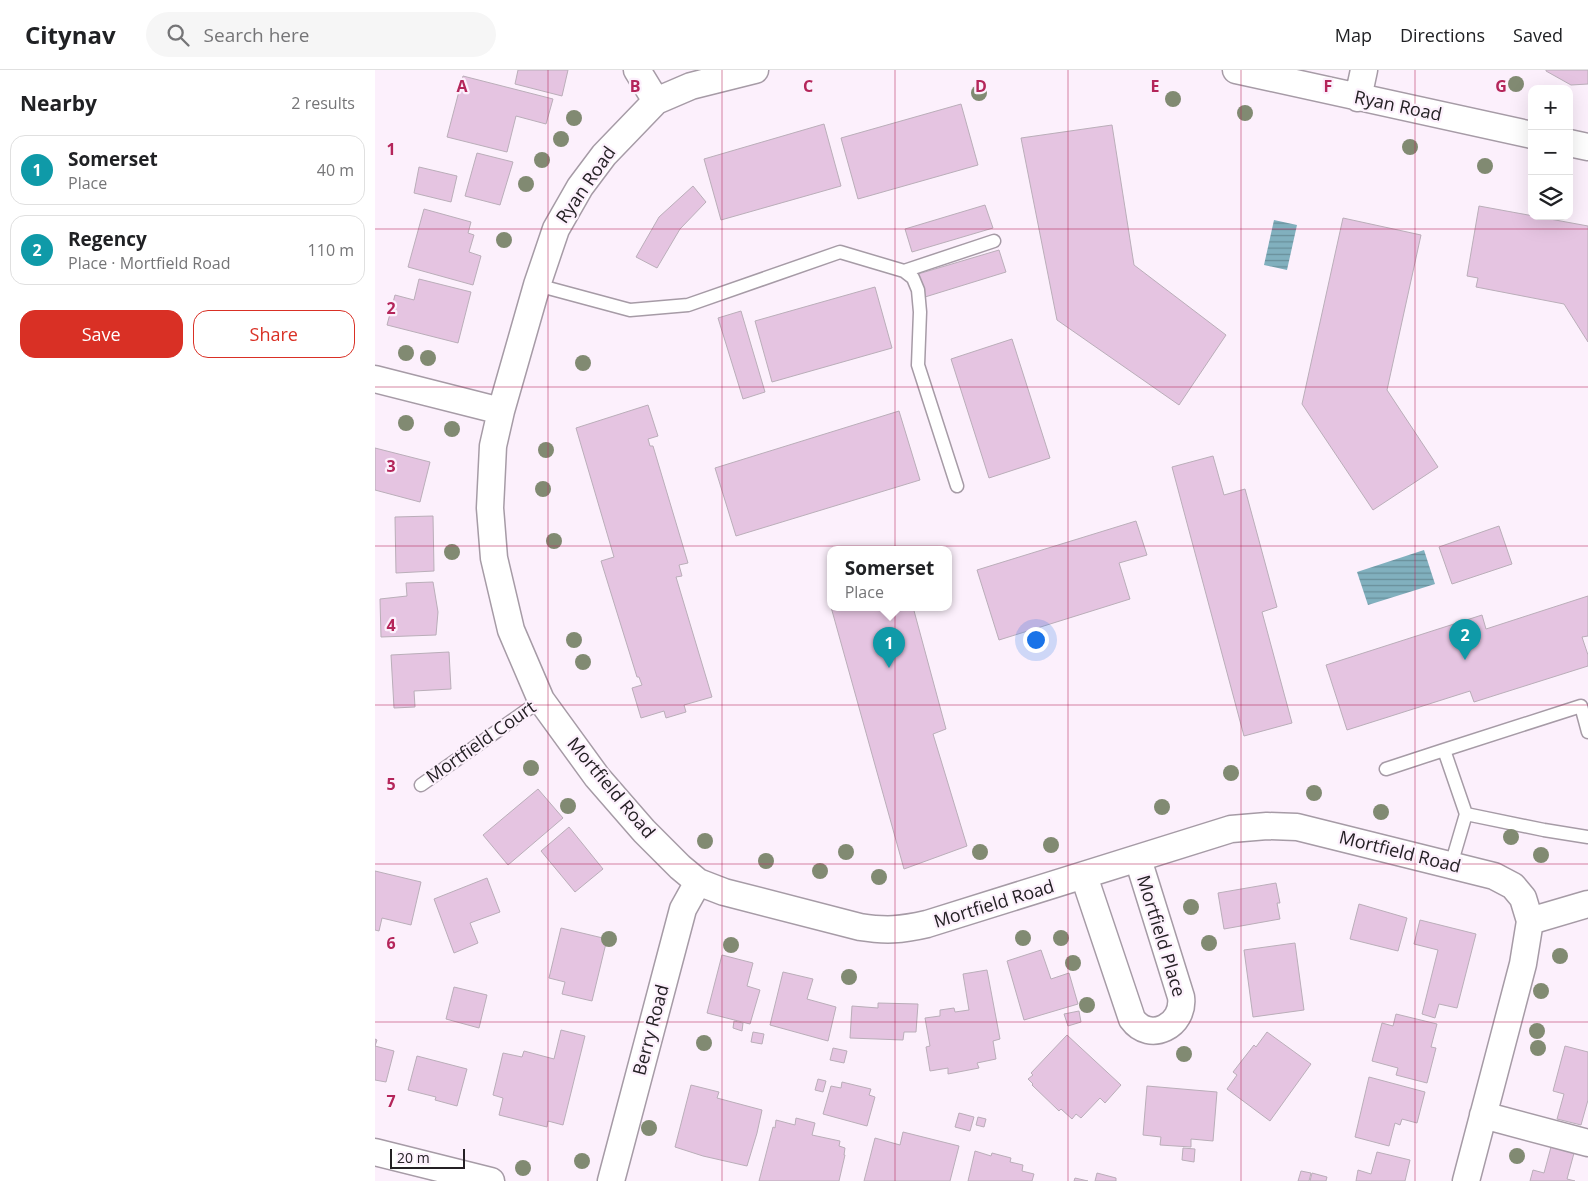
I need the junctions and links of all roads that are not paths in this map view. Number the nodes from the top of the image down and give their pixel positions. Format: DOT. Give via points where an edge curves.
graph roads {
  1 [pos="637,70"];
  2 [pos="755,70"];
  3 [pos="1236,70"];
  4 [pos="1364,70"];
  5 [pos="1358,98"];
  6 [pos="656,101"];
  7 [pos="1528,134"];
  8 [pos="1573,144"];
  9 [pos="1588,147"];
  10 [pos="994,240"];
  11 [pos="904,271"];
  12 [pos="537,285"];
  13 [pos="375,380"];
  14 [pos="501,411"];
  15 [pos="957,486"];
  16 [pos="541,700"];
  17 [pos="1588,732"];
  18 [pos="1444,750"];
  19 [pos="1386,769"];
  20 [pos="421,785"];
  21 [pos="1465,814"];
  22 [pos="1588,837"];
  23 [pos="1138,859"];
  24 [pos="1451,865"];
  25 [pos="1084,876"];
  26 [pos="698,882"];
  27 [pos="1588,904"];
  28 [pos="1530,921"];
  29 [pos="1483,1115"];
  30 [pos="1588,1143"];
  31 [pos="375,1152"];
  32 [pos="491,1181"];
  33 [pos="611,1181"];
  34 [pos="1467,1181"];
  1 -- 6 [label="street"];
  2 -- 6 [label="street, Ryan Road" via="691,86"];
  3 -- 5 [label="street, Ryan Road"];
  4 -- 5 [label="street"];
  5 -- 7 [label="street, Ryan Road"];
  6 -- 12 [label="street, Ryan Road" via="603,155 580,187 556,229"];
  8 -- 9 [label="street"];
  10 -- 11 [label="lane"];
  11 -- 12 [label="lane" via="840,252 688,305 630,310"];
  11 -- 15 [label="lane" via="913,278 918,290 918,365"];
  12 -- 14 [label="street, Ryan Road"];
  13 -- 14 [label="street"];
  14 -- 16 [label="street, Mortfield Road" via="493,446 490,508 494,558 511,630"];
  16 -- 20 [label="lane, Mortfield Court"];
  16 -- 26 [label="street, Mortfield Road" via="623,809"];
  17 -- 18 [label="lane" via="1581,706"];
  18 -- 19 [label="lane"];
  18 -- 21 [label="lane"];
  21 -- 22 [label="lane"];
  21 -- 24 [label="lane"];
  23 -- 24 [label="street, Mortfield Road" via="1231,829 1274,826 1297,827"];
  23 -- 25 [label="street, Mortfield Road"];
  23 -- 25 [label="street, Mortfield Place" via="1182,1004 1169,1026 1160,1030 1141,1028 1132,1019"];
  24 -- 28 [label="street, Mortfield Road" via="1494,876 1513,886 1523,898"];
  25 -- 26 [label="street, Mortfield Road" via="902,930 859,927 724,892"];
  26 -- 33 [label="street, Berry Road" via="683,909"];
  27 -- 28 [label="street"];
  28 -- 29 [label="street, Mortfield Road" via="1523,964"];
  29 -- 30 [label="street"];
  29 -- 34 [label="street, Mortfield Road"];
  31 -- 32 [label="street"];
}
